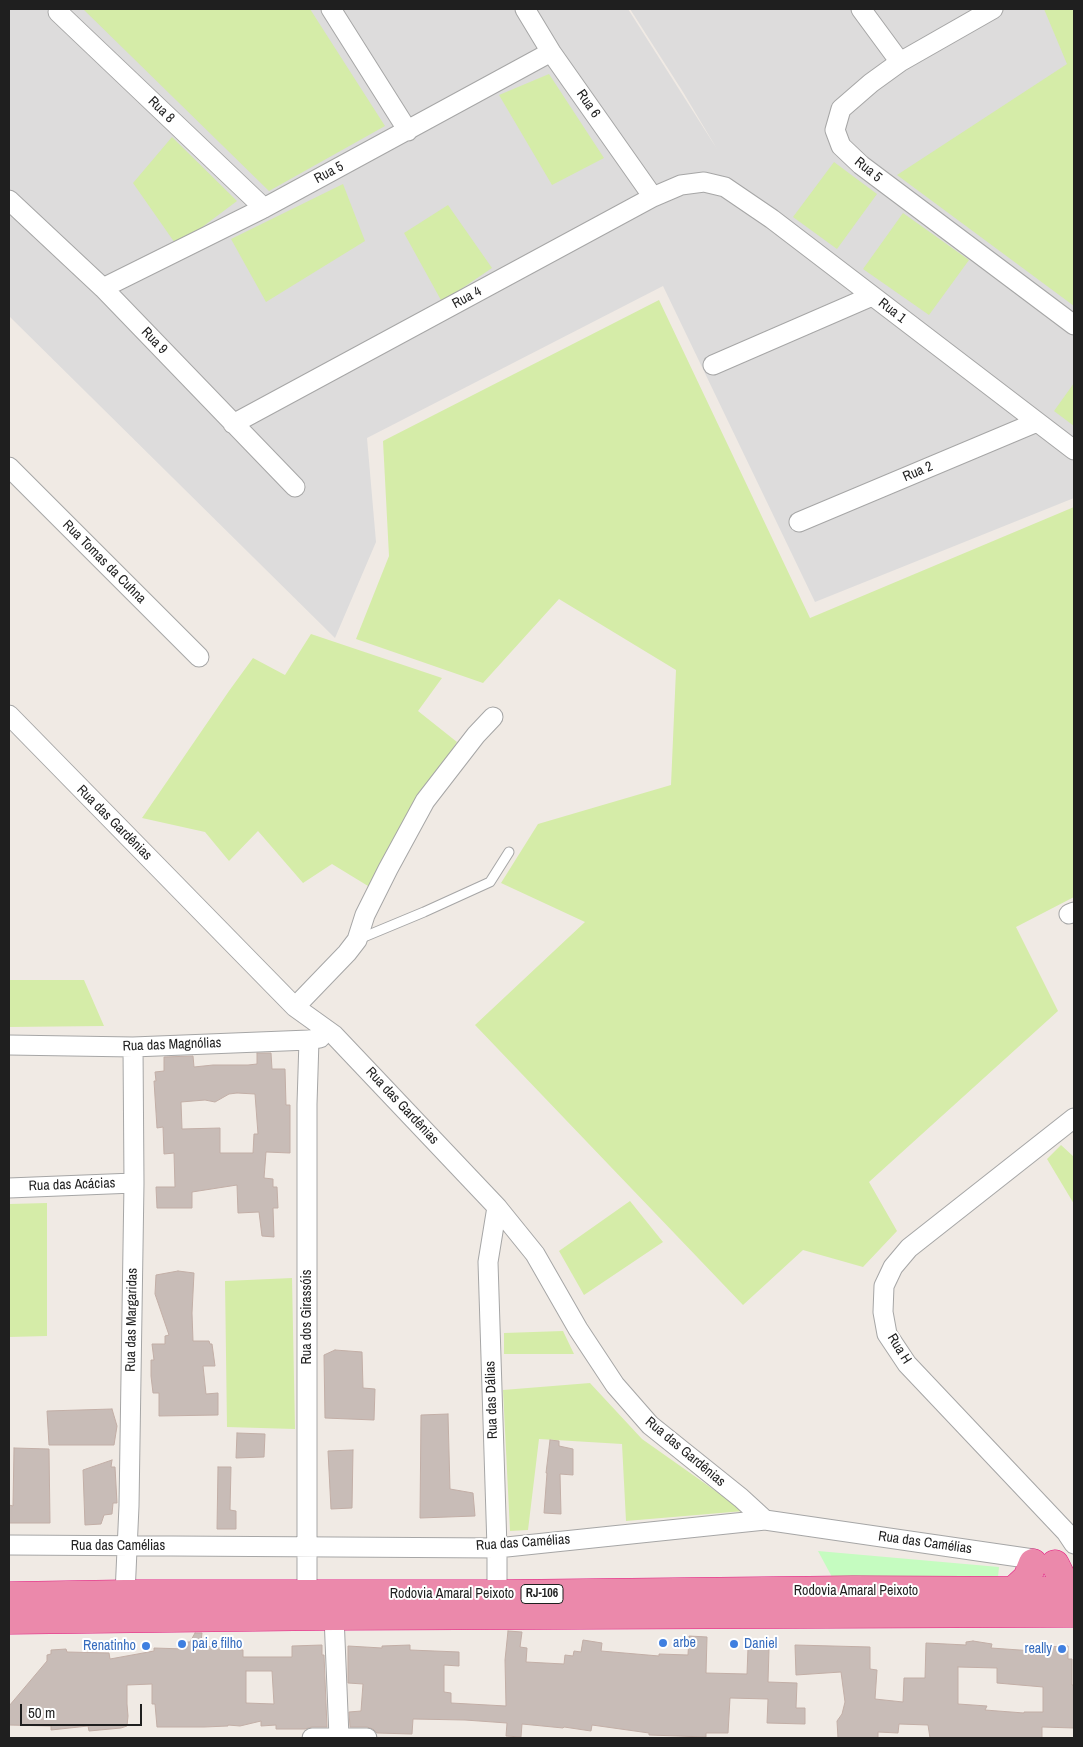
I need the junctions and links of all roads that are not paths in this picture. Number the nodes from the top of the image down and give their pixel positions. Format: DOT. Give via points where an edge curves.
graph roads {
  1 [pos="331,9"];
  2 [pos="525,9"];
  3 [pos="862,9"];
  4 [pos="993,9"];
  5 [pos="58,12"];
  6 [pos="551,52"];
  7 [pos="900,62"];
  8 [pos="408,131"];
  9 [pos="704,182"];
  10 [pos="654,197"];
  11 [pos="9,200"];
  12 [pos="264,208"];
  13 [pos="103,288"];
  14 [pos="872,296"];
  15 [pos="1074,325"];
  16 [pos="713,365"];
  17 [pos="1037,422"];
  18 [pos="233,424"];
  19 [pos="1074,450"];
  20 [pos="9,467"];
  21 [pos="295,487"];
  22 [pos="799,522"];
  23 [pos="199,657"];
  24 [pos="9,715"];
  25 [pos="493,717"];
  26 [pos="509,852"];
  27 [pos="357,940"];
  28 [pos="294,1007"];
  29 [pos="334,1035"];
  30 [pos="310,1040"];
  31 [pos="9,1046"];
  32 [pos="133,1047"];
  33 [pos="1074,1118"];
  34 [pos="134,1183"];
  35 [pos="9,1188"];
  36 [pos="497,1207"];
  37 [pos="765,1520"];
  38 [pos="1074,1544"];
  39 [pos="9,1545"];
  40 [pos="126,1546"];
  41 [pos="307,1546"];
  42 [pos="497,1548"];
  43 [pos="1050,1560"];
  44 [pos="1074,1588"];
  45 [pos="1012,1591"];
  46 [pos="1074,1591"];
  47 [pos="125,1594"];
  48 [pos="307,1594"];
  49 [pos="497,1594"];
  50 [pos="9,1596"];
  51 [pos="1074,1613"];
  52 [pos="334,1616"];
  53 [pos="9,1620"];
  54 [pos="339,1737"];
  55 [pos="312,1738"];
  56 [pos="367,1738"];
  1 -- 8 [label="street"];
  2 -- 6 [label="street, Rua 6"];
  3 -- 7 [label="street"];
  4 -- 7 [label="street, Rua 5"];
  5 -- 12 [label="street, Rua 8"];
  6 -- 8 [label="street, Rua 5"];
  6 -- 10 [label="street, Rua 6"];
  7 -- 15 [label="street, Rua 5" via="841,109 835,130 841,146 861,165"];
  8 -- 12 [label="street, Rua 5"];
  9 -- 10 [label="street, Rua 4" via="681,185"];
  9 -- 14 [label="street, Rua 1" via="725,187"];
  10 -- 18 [label="street, Rua 4"];
  11 -- 13 [label="street, Rua 9"];
  12 -- 13 [label="street, Rua 5"];
  13 -- 18 [label="street, Rua 9"];
  14 -- 16 [label="street"];
  14 -- 17 [label="street, Rua 1"];
  17 -- 19 [label="street, Rua 1"];
  17 -- 22 [label="street, Rua 2"];
  18 -- 21 [label="street, Rua 9"];
  20 -- 23 [label="street, Rua Tomas da Cuhna"];
  24 -- 28 [label="street, Rua das Gardênias"];
  25 -- 27 [label="street" via="425,801 365,915"];
  26 -- 27 [label="lane" via="490,882"];
  27 -- 28 [label="street"];
  28 -- 29 [label="street, Rua das Gardênias"];
  29 -- 30 [label="street, Rua das Magnólias"];
  29 -- 36 [label="street, Rua das Gardênias"];
  30 -- 32 [label="street, Rua das Magnólias"];
  30 -- 41 [label="street, Rua dos Girassóis" via="307,1104"];
  31 -- 32 [label="street, Rua das Magnólias"];
  32 -- 34 [label="street, Rua das Margaridas"];
  33 -- 38 [label="street, Rua H" via="909,1248 893,1267 884,1286 883,1312 887,1334 907,1364"];
  34 -- 35 [label="street, Rua das Acácias"];
  34 -- 40 [label="street, Rua das Margaridas"];
  36 -- 37 [label="street, Rua das Gardênias" via="535,1254 578,1330 621,1392 650,1425"];
  36 -- 42 [label="street, Rua das Dálias" via="488,1262"];
  37 -- 42 [label="street, Rua das Camélias"];
  37 -- 43 [label="street, Rua das Camélias"];
  39 -- 40 [label="street, Rua das Camélias"];
  40 -- 41 [label="street, Rua das Camélias"];
  40 -- 47 [label="street, Rua das Margaridas"];
  41 -- 42 [label="street, Rua das Camélias"];
  41 -- 48 [label="street, Rua dos Girassóis"];
  42 -- 49 [label="street, Rua das Dálias"];
  43 -- 44 [label="highway" via="1062,1578"];
  43 -- 45 [label="highway"];
  45 -- 46 [label="highway, Rodovia Amaral Peixoto / RJ-106"];
  45 -- 49 [label="highway, Rodovia Amaral Peixoto / RJ-106"];
  47 -- 48 [label="highway, Rodovia Amaral Peixoto / RJ-106"];
  47 -- 50 [label="highway, Rodovia Amaral Peixoto / RJ-106"];
  48 -- 49 [label="highway, Rodovia Amaral Peixoto / RJ-106"];
  51 -- 52 [label="highway, Rodovia Amaral Peixoto / RJ-106"];
  52 -- 53 [label="highway, Rodovia Amaral Peixoto / RJ-106"];
  52 -- 54 [label="street"];
  54 -- 55 [label="street"];
  54 -- 56 [label="street"];
}
